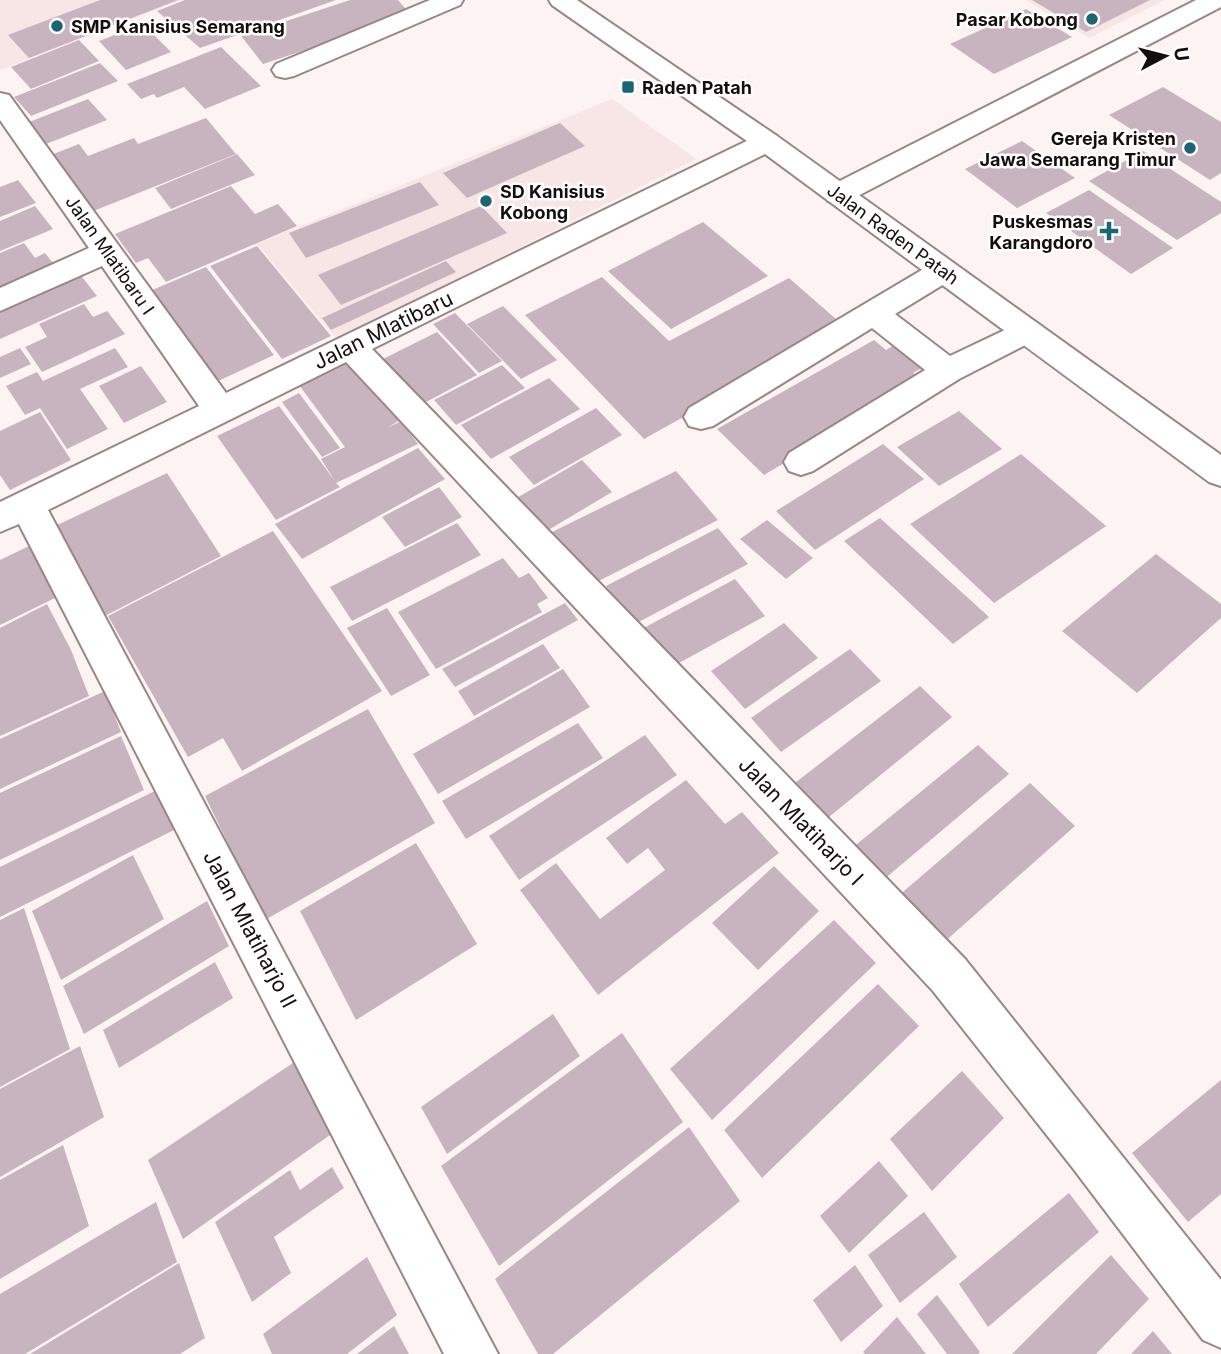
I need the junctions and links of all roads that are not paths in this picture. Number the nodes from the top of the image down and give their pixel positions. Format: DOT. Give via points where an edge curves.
graph roads {
  1 [pos="451,0"];
  2 [pos="561,0"];
  3 [pos="1215,0"];
  4 [pos="285,70"];
  5 [pos="0,101"];
  6 [pos="767,142"];
  7 [pos="838,194"];
  8 [pos="108,252"];
  9 [pos="943,271"];
  10 [pos="0,300"];
  11 [pos="873,313"];
  12 [pos="1026,331"];
  13 [pos="350,346"];
  14 [pos="948,371"];
  15 [pos="220,410"];
  16 [pos="701,417"];
  17 [pos="801,462"];
  18 [pos="1221,472"];
  19 [pos="13,511"];
  20 [pos="1221,1322"];
  21 [pos="472,1354"];
  1 -- 4 [label="main road"];
  2 -- 6 [label="main road, Jalan Raden Patah"];
  3 -- 7 [label="main road"];
  5 -- 8 [label="main road, Jalan Mlatibaru I"];
  6 -- 7 [label="main road, Jalan Raden Patah"];
  6 -- 13 [label="main road, Jalan Mlatibaru"];
  7 -- 9 [label="main road, Jalan Raden Patah"];
  8 -- 10 [label="main road"];
  8 -- 15 [label="main road, Jalan Mlatibaru I"];
  9 -- 11 [label="main road"];
  9 -- 12 [label="main road, Jalan Raden Patah"];
  11 -- 14 [label="main road"];
  11 -- 16 [label="main road"];
  12 -- 14 [label="main road"];
  12 -- 18 [label="main road, Jalan Raden Patah"];
  13 -- 15 [label="main road, Jalan Mlatibaru"];
  13 -- 20 [label="main road, Jalan Mlatiharjo I" via="949,975"];
  14 -- 17 [label="main road"];
  15 -- 19 [label="main road, Jalan Mlatibaru"];
  19 -- 21 [label="main road, Jalan Mlatiharjo II"];
}
